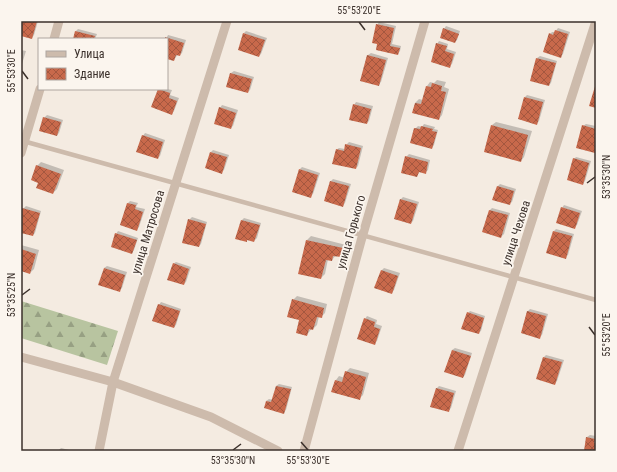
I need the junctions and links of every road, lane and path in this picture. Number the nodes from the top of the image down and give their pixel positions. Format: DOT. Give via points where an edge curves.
graph roads {
  1 [pos="59,21"];
  2 [pos="227,21"];
  3 [pos="426,21"];
  4 [pos="596,21"];
  5 [pos="54,38"];
  6 [pos="40,90"];
  7 [pos="23,140"];
  8 [pos="21,153"];
  9 [pos="176,183"];
  10 [pos="363,235"];
  11 [pos="515,277"];
  12 [pos="596,300"];
  13 [pos="21,357"];
  14 [pos="113,382"];
  15 [pos="99,451"];
  16 [pos="278,451"];
  17 [pos="304,451"];
  18 [pos="458,451"];
  1 -- 5 [label="street"];
  2 -- 9 [label="street, улица Матросова"];
  3 -- 10 [label="street, улица Горького"];
  4 -- 11 [label="street, улица Чехова"];
  6 -- 7 [label="street"];
  7 -- 8 [label="street"];
  7 -- 9 [label="lane"];
  9 -- 10 [label="lane"];
  9 -- 14 [label="street, улица Матросова"];
  10 -- 11 [label="lane"];
  10 -- 17 [label="street, улица Горького"];
  11 -- 12 [label="lane"];
  11 -- 18 [label="street, улица Чехова"];
  13 -- 14 [label="street"];
  14 -- 15 [label="street, улица Матросова"];
  14 -- 16 [label="street" via="211,417"];
}
